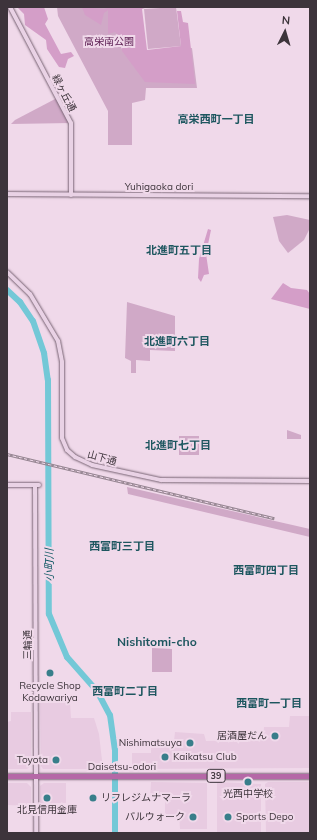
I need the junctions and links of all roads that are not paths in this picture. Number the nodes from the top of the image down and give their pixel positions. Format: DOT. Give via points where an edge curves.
graph roads {
  1 [pos="10,7"];
  2 [pos="7,194"];
  3 [pos="72,195"];
  4 [pos="310,196"];
  5 [pos="7,272"];
  6 [pos="310,481"];
  7 [pos="7,485"];
  8 [pos="7,776"];
  9 [pos="36,776"];
  10 [pos="310,776"];
  11 [pos="36,833"];
  1 -- 3 [label="street, 緑ヶ丘通" via="71,124"];
  2 -- 3 [label="street, Yuhigaoka dori"];
  3 -- 4 [label="street, Yuhigaoka dori"];
  5 -- 6 [label="street, 山下通" via="30,294 58,341 62,362 62,438 67,450 75,457 92,464 161,480"];
  7 -- 9 [label="street, 三輪通" via="37,485"];
  8 -- 9 [label="highway, Daisetsu-odori / 39"];
  9 -- 10 [label="highway, Daisetsu-odori / 39"];
  9 -- 11 [label="street, 三輪通"];
}
